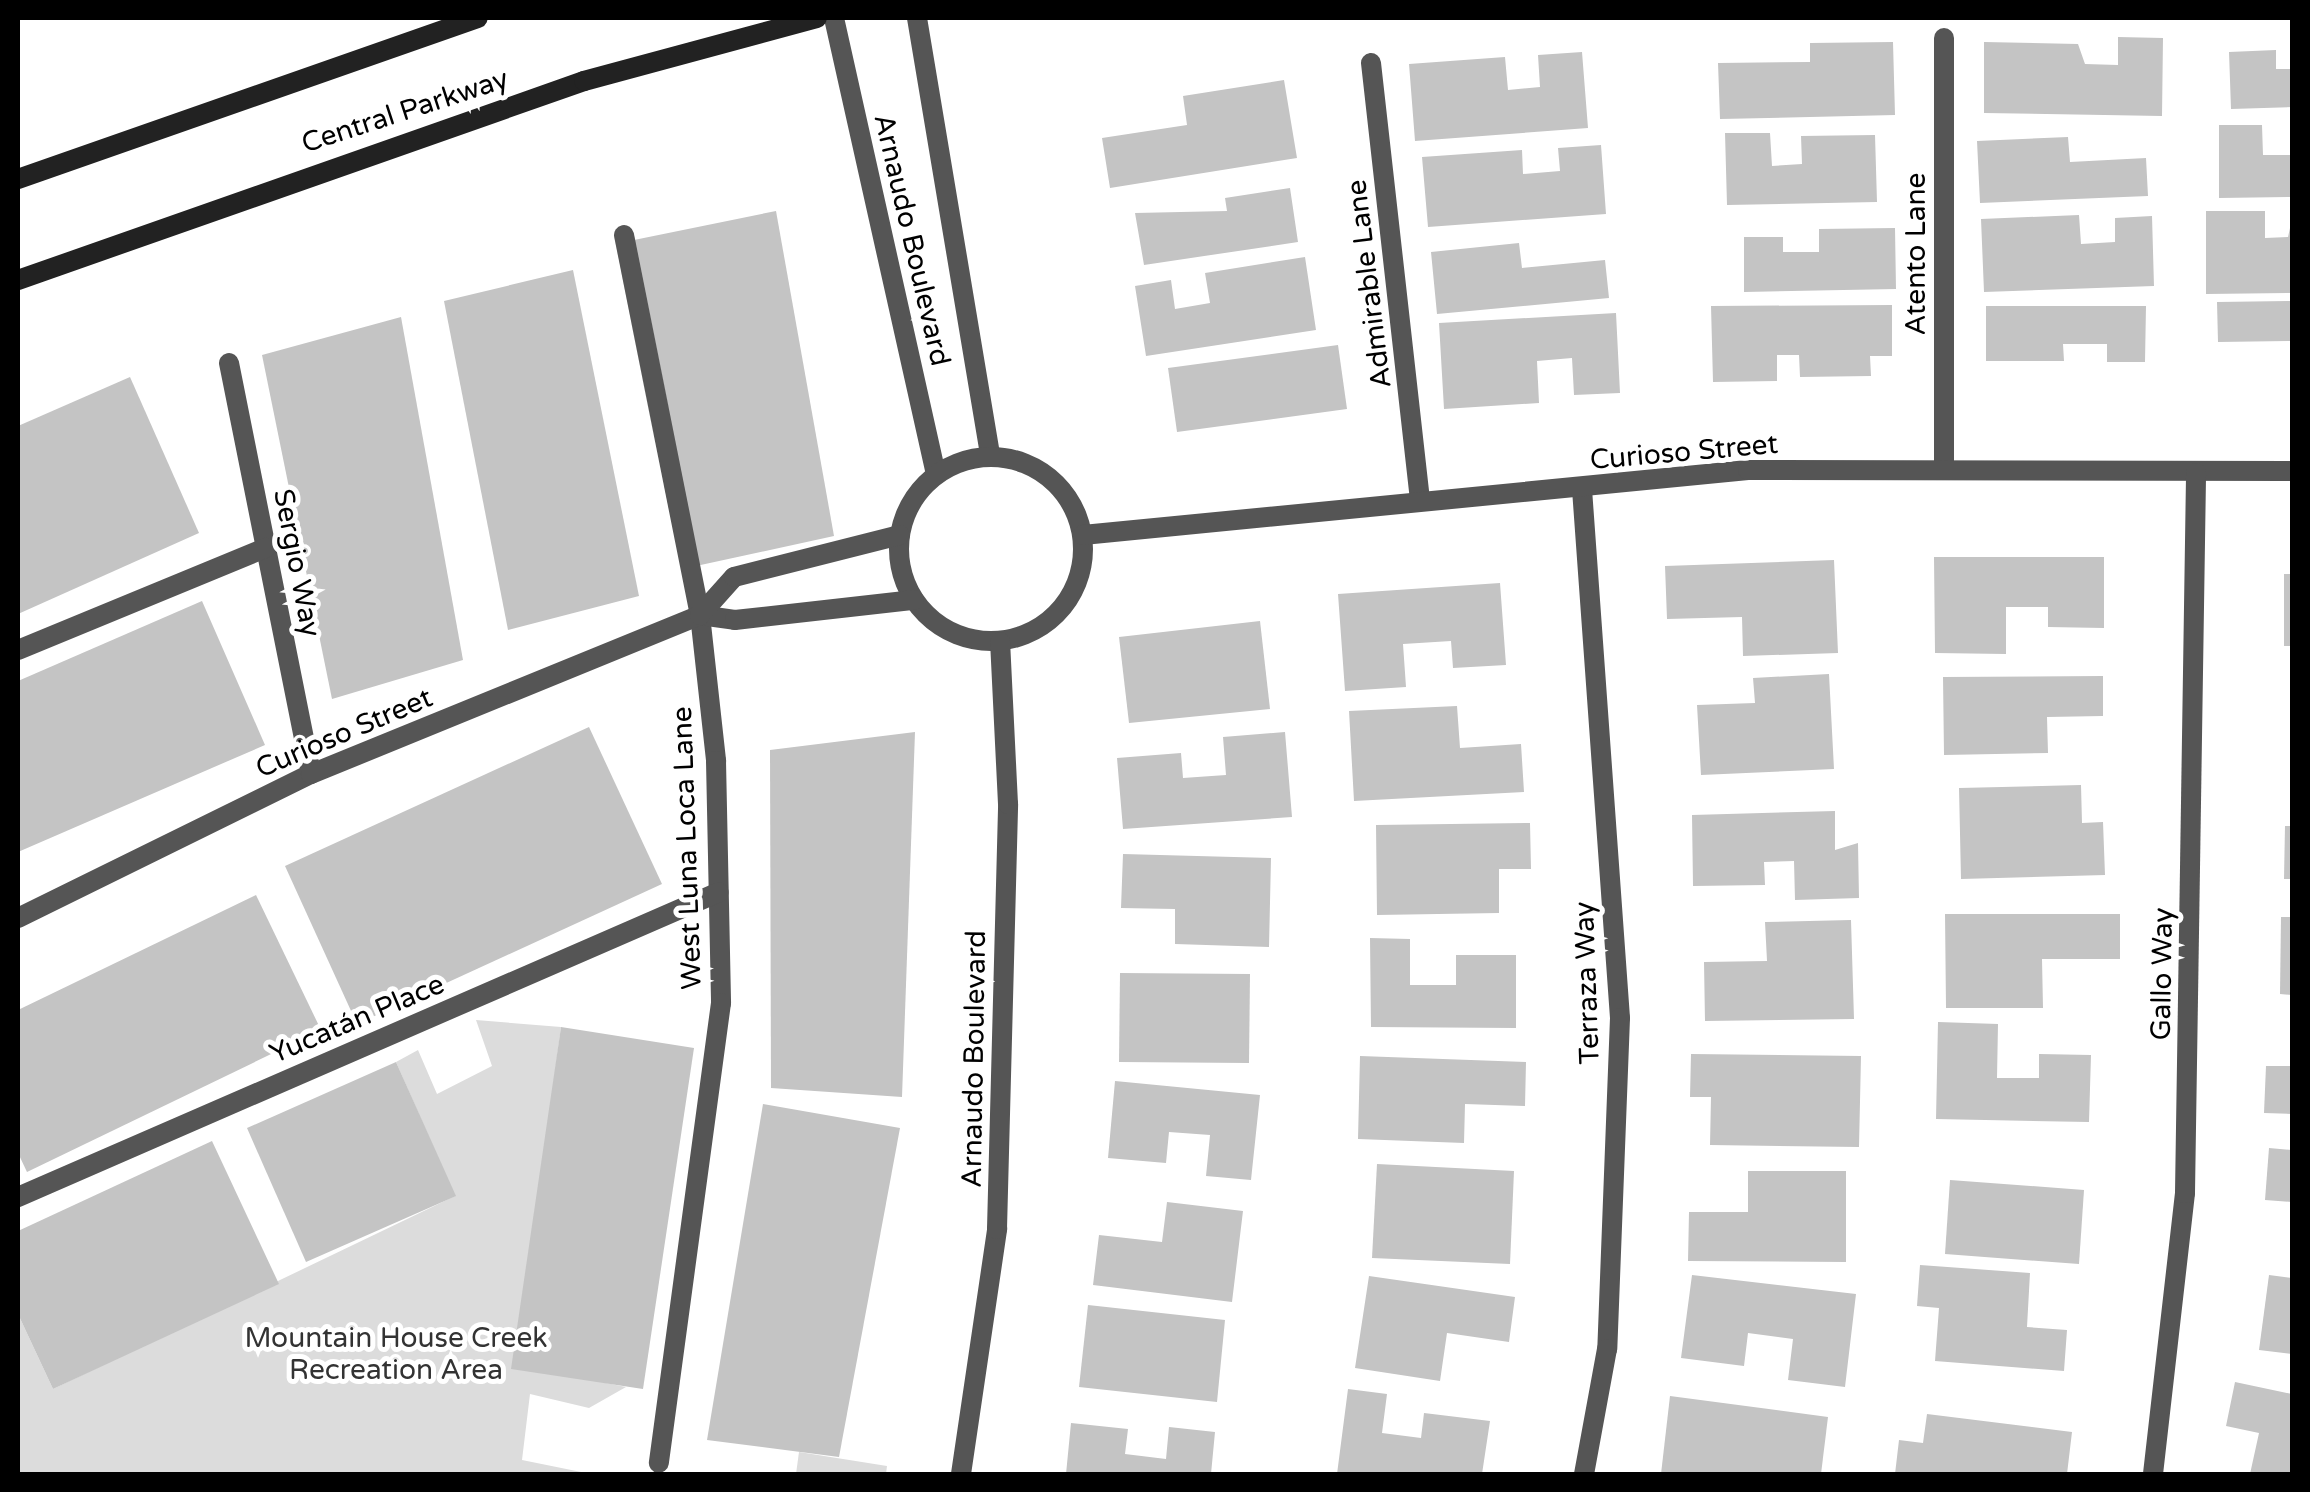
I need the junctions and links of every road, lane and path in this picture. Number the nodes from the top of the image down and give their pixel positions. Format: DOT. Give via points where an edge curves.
graph roads {
  1 [pos="478,18"];
  2 [pos="817,18"];
  3 [pos="834,18"];
  4 [pos="917,18"];
  5 [pos="1944,38"];
  6 [pos="1371,63"];
  7 [pos="18,178"];
  8 [pos="624,235"];
  9 [pos="18,280"];
  10 [pos="229,363"];
  11 [pos="990,456"];
  12 [pos="1944,469"];
  13 [pos="2292,470"];
  14 [pos="2196,473"];
  15 [pos="936,474"];
  16 [pos="1582,489"];
  17 [pos="1420,498"];
  18 [pos="900,535"];
  19 [pos="1084,535"];
  20 [pos="266,548"];
  21 [pos="914,600"];
  22 [pos="700,615"];
  23 [pos="1000,642"];
  24 [pos="18,650"];
  25 [pos="311,774"];
  26 [pos="719,892"];
  27 [pos="18,918"];
  28 [pos="18,1198"];
  29 [pos="659,1463"];
  30 [pos="962,1474"];
  31 [pos="1584,1474"];
  32 [pos="2153,1474"];
  1 -- 7 [label="main road"];
  2 -- 9 [label="main road, Central Parkway" via="584,80"];
  3 -- 15 [label="street, Arnaudo Boulevard"];
  4 -- 11 [label="street, Arnaudo Boulevard"];
  5 -- 12 [label="street, Atento Lane"];
  6 -- 17 [label="street, Admirable Lane"];
  8 -- 22 [label="street, West Luna Loca Lane"];
  10 -- 20 [label="street, Sergio Way"];
  11 -- 15 [label="street"];
  11 -- 19 [label="street" via="1051,479"];
  12 -- 14 [label="street, Curioso Street"];
  12 -- 16 [label="street, Curioso Street" via="1748,470"];
  13 -- 14 [label="street, Curioso Street"];
  14 -- 32 [label="street, Gallo Way" via="2185,1193"];
  15 -- 18 [label="street"];
  16 -- 17 [label="street, Curioso Street"];
  16 -- 31 [label="street, Terraza Way" via="1620,1018 1608,1349"];
  17 -- 19 [label="street, Curioso Street"];
  18 -- 21 [label="street"];
  18 -- 22 [label="street, Curioso Street" via="734,577"];
  19 -- 23 [label="street" via="1083,565 1064,606 1029,634"];
  20 -- 24 [label="street"];
  20 -- 25 [label="street, Sergio Way"];
  21 -- 22 [label="street, Curioso Street"];
  21 -- 23 [label="street" via="942,628"];
  22 -- 25 [label="street, Curioso Street"];
  22 -- 26 [label="street, West Luna Loca Lane"];
  23 -- 30 [label="street, Arnaudo Boulevard" via="1008,804 998,1229"];
  25 -- 27 [label="street, Curioso Street"];
  26 -- 28 [label="street, Yucatán Place"];
  26 -- 29 [label="street, West Luna Loca Lane" via="721,1003"];
}
